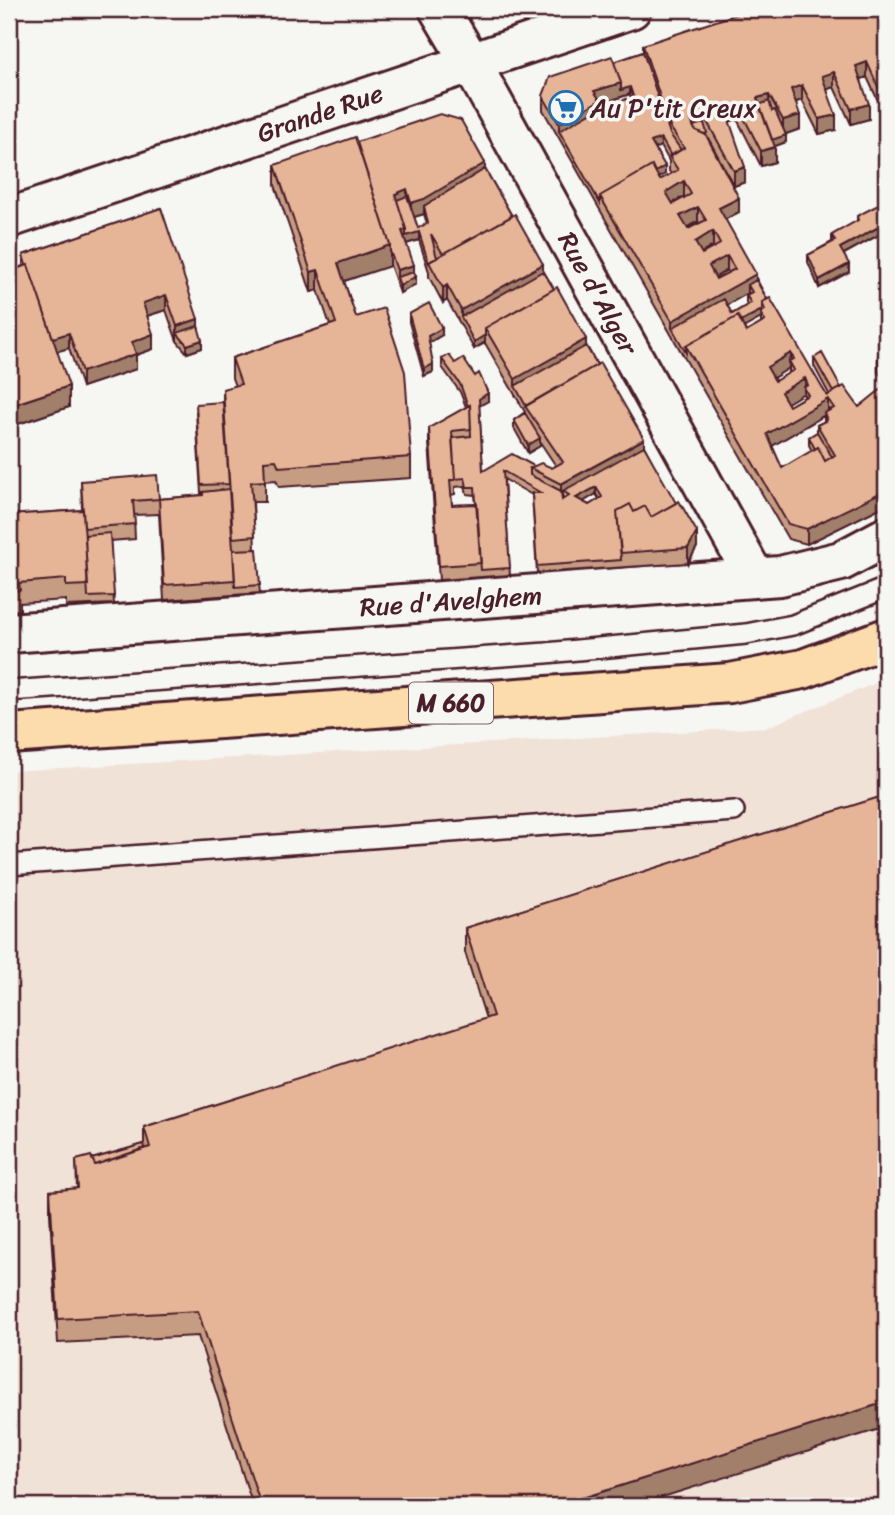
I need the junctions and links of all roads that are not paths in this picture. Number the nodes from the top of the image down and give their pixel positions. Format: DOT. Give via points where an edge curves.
graph roads {
  1 [pos="439,9"];
  2 [pos="631,9"];
  3 [pos="471,63"];
  4 [pos="9,218"];
  5 [pos="886,537"];
  6 [pos="755,578"];
  7 [pos="886,588"];
  8 [pos="9,633"];
  9 [pos="886,638"];
  10 [pos="9,691"];
  11 [pos="9,734"];
  12 [pos="734,811"];
  13 [pos="9,865"];
  1 -- 3 [label="street, Rue d'Alger"];
  2 -- 3 [label="street, Grande Rue"];
  3 -- 4 [label="street, Grande Rue"];
  3 -- 6 [label="street, Rue d'Alger"];
  5 -- 6 [label="street, Rue d'Avelghem" via="823,567"];
  6 -- 8 [label="street, Rue d'Avelghem"];
  7 -- 10 [label="lane" via="793,625 709,638"];
  9 -- 11 [label="main road, M 660" via="803,669 730,683"];
  12 -- 13 [label="lane"];
}
